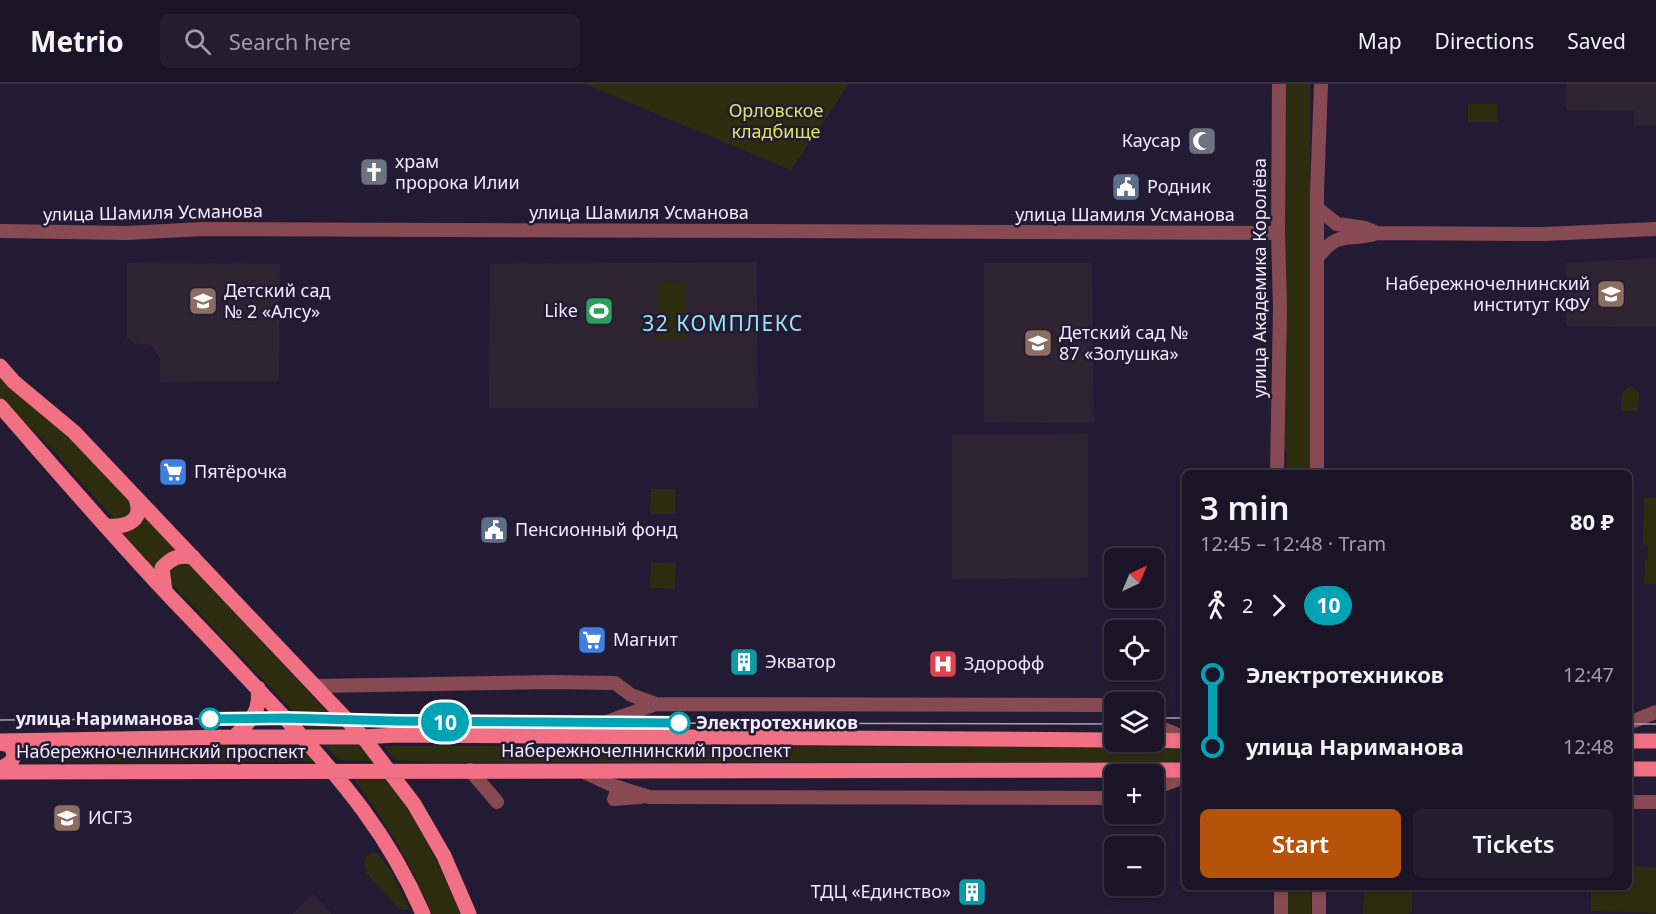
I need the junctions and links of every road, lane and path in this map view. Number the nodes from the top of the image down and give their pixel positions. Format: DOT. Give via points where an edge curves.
graph roads {
  1 [pos="1279,84"];
  2 [pos="1321,84"];
  3 [pos="1317,208"];
  4 [pos="1656,229"];
  5 [pos="0,231"];
  6 [pos="1278,233"];
  7 [pos="1377,233"];
  8 [pos="1317,258"];
  9 [pos="0,366"];
  10 [pos="0,406"];
  11 [pos="1277,470"];
  12 [pos="1317,470"];
  13 [pos="134,494"];
  14 [pos="105,526"];
  15 [pos="194,556"];
  16 [pos="165,591"];
  17 [pos="316,686"];
  18 [pos="258,688"];
  19 [pos="656,704"];
  20 [pos="1104,705"];
  21 [pos="1656,712"];
  22 [pos="1632,722"];
  23 [pos="1164,730"];
  24 [pos="234,737"];
  25 [pos="363,737"];
  26 [pos="305,738"];
  27 [pos="562,738"];
  28 [pos="1182,738"];
  29 [pos="1182,739"];
  30 [pos="1104,740"];
  31 [pos="1164,740"];
  32 [pos="1632,741"];
  33 [pos="1656,741"];
  34 [pos="0,742"];
  35 [pos="1632,769"];
  36 [pos="1656,769"];
  37 [pos="0,770"];
  38 [pos="426,770"];
  39 [pos="470,770"];
  40 [pos="580,770"];
  41 [pos="1182,770"];
  42 [pos="390,771"];
  43 [pos="335,772"];
  44 [pos="1182,778"];
  45 [pos="1164,784"];
  46 [pos="1104,798"];
  47 [pos="496,802"];
  48 [pos="1632,802"];
  49 [pos="1656,802"];
  50 [pos="414,804"];
  51 [pos="1281,890"];
  52 [pos="1319,890"];
  53 [pos="423,914"];
  54 [pos="469,914"];
  55 [pos="1281,914"];
  56 [pos="1319,914"];
  1 -- 6 [label="street, улица Академика Королёва"];
  2 -- 3 [label="street"];
  3 -- 7 [label="street" via="1337,224"];
  3 -- 8 [label="street"];
  4 -- 7 [label="street" via="1544,234"];
  5 -- 6 [label="street, улица Шамиля Усманова"];
  6 -- 11 [label="street, улица Академика Королёва"];
  7 -- 8 [label="street" via="1334,240"];
  8 -- 12 [label="street"];
  9 -- 13 [label="main road" via="74,432"];
  10 -- 14 [label="main road"];
  13 -- 14 [label="main road" via="140,506 129,524"];
  13 -- 15 [label="main road"];
  14 -- 16 [label="main road"];
  15 -- 16 [label="main road" via="181,555 162,568"];
  15 -- 17 [label="main road"];
  16 -- 18 [label="main road"];
  17 -- 19 [label="street" via="615,683 631,695"];
  17 -- 25 [label="main road"];
  18 -- 24 [label="main road" via="256,714"];
  18 -- 26 [label="main road"];
  19 -- 20 [label="street"];
  19 -- 27 [label="street"];
  21 -- 22 [label="street"];
  23 -- 28 [label="street"];
  24 -- 26 [label="main road, Набережночелнинский проспект"];
  24 -- 34 [label="main road, Набережночелнинский проспект"];
  25 -- 26 [label="main road, Набережночелнинский проспект"];
  25 -- 27 [label="main road, Набережночелнинский проспект"];
  25 -- 42 [label="main road"];
  26 -- 43 [label="main road"];
  27 -- 30 [label="main road, Набережночелнинский проспект"];
  29 -- 31 [label="main road"];
  32 -- 33 [label="main road"];
  34 -- 37 [label="main road" via="9,745 14,759"];
  35 -- 36 [label="main road"];
  37 -- 43 [label="main road, Набережночелнинский проспект"];
  38 -- 39 [label="main road, Набережночелнинский проспект"];
  38 -- 42 [label="main road, Набережночелнинский проспект"];
  38 -- 50 [label="main road" via="414,788"];
  39 -- 40 [label="main road, Набережночелнинский проспект"];
  39 -- 47 [label="street"];
  40 -- 41 [label="main road, Набережночелнинский проспект"];
  40 -- 46 [label="street" via="649,797"];
  42 -- 43 [label="main road, Набережночелнинский проспект"];
  42 -- 50 [label="main road"];
  43 -- 53 [label="main road" via="381,833"];
  44 -- 45 [label="street"];
  48 -- 49 [label="street"];
  50 -- 54 [label="main road" via="444,856"];
  51 -- 55 [label="street"];
  52 -- 56 [label="street"];
}
